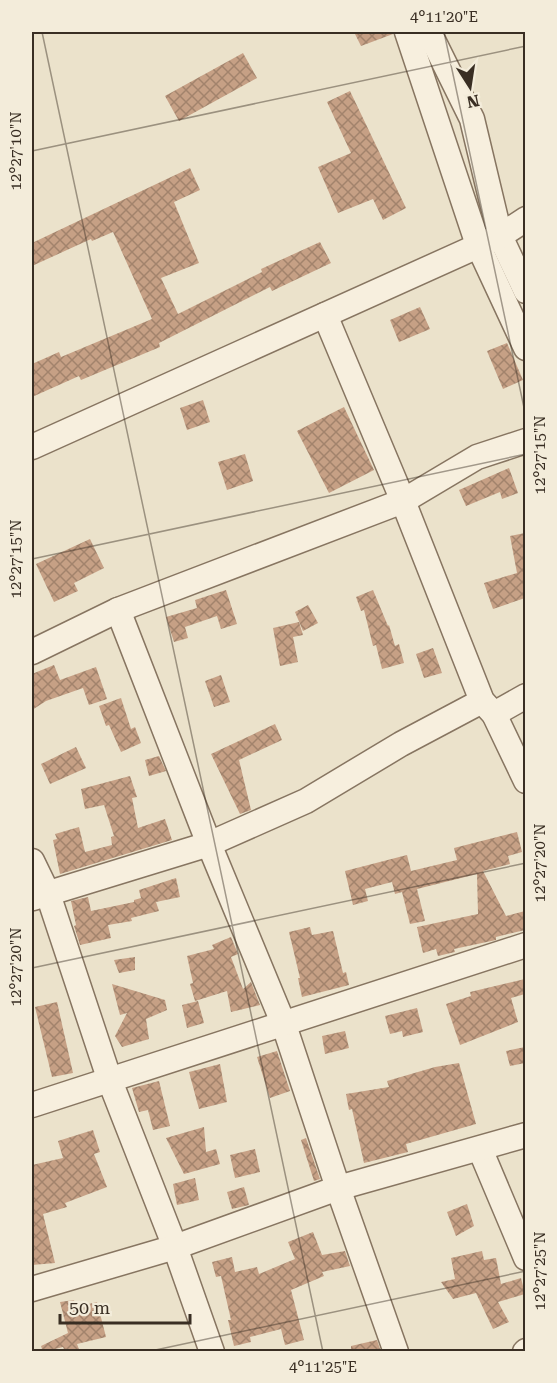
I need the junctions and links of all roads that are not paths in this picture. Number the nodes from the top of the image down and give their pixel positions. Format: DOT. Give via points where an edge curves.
graph roads {
  1 [pos="407,32"];
  2 [pos="429,32"];
  3 [pos="525,219"];
  4 [pos="489,241"];
  5 [pos="525,291"];
  6 [pos="325,315"];
  7 [pos="525,348"];
  8 [pos="525,441"];
  9 [pos="32,447"];
  10 [pos="403,501"];
  11 [pos="118,610"];
  12 [pos="32,652"];
  13 [pos="525,696"];
  14 [pos="488,707"];
  15 [pos="525,781"];
  16 [pos="209,844"];
  17 [pos="32,861"];
  18 [pos="40,896"];
  19 [pos="525,945"];
  20 [pos="284,1025"];
  21 [pos="110,1081"];
  22 [pos="32,1105"];
  23 [pos="525,1136"];
  24 [pos="480,1149"];
  25 [pos="338,1188"];
  26 [pos="175,1247"];
  27 [pos="525,1258"];
  28 [pos="32,1289"];
  29 [pos="212,1352"];
  30 [pos="396,1352"];
  1 -- 4 [label="street"];
  2 -- 4 [label="street" via="472,119"];
  3 -- 4 [label="street"];
  4 -- 5 [label="street"];
  4 -- 6 [label="street"];
  4 -- 7 [label="street"];
  6 -- 9 [label="street"];
  6 -- 10 [label="street"];
  8 -- 10 [label="street" via="477,457"];
  10 -- 11 [label="street"];
  10 -- 14 [label="street"];
  11 -- 12 [label="street"];
  11 -- 16 [label="street"];
  13 -- 14 [label="street"];
  14 -- 15 [label="street"];
  14 -- 16 [label="street" via="401,744 306,801"];
  16 -- 18 [label="street"];
  16 -- 20 [label="street"];
  17 -- 18 [label="street"];
  18 -- 21 [label="street"];
  19 -- 20 [label="street"];
  20 -- 21 [label="street"];
  20 -- 25 [label="street"];
  21 -- 22 [label="street"];
  21 -- 26 [label="street"];
  23 -- 24 [label="street"];
  24 -- 25 [label="street"];
  24 -- 27 [label="street"];
  25 -- 26 [label="street"];
  25 -- 30 [label="street"];
  26 -- 28 [label="street"];
  26 -- 29 [label="street"];
}
